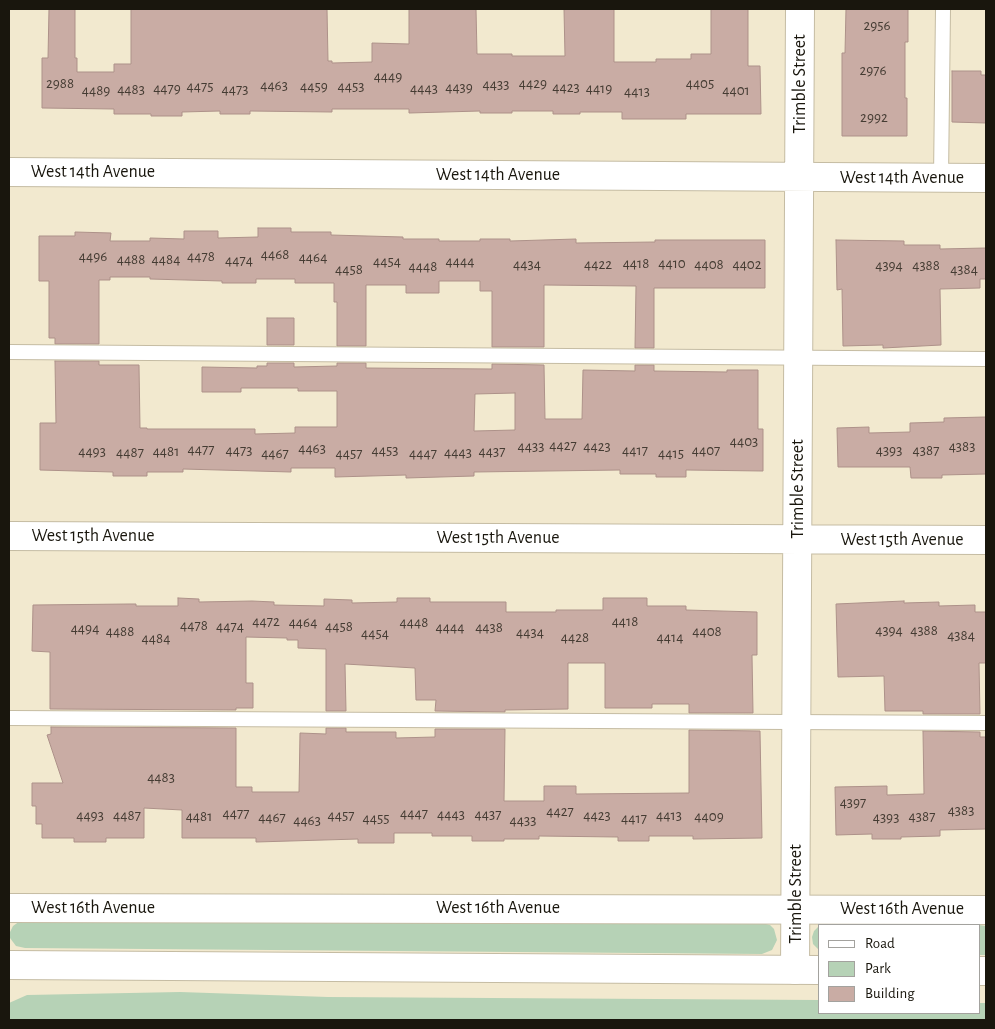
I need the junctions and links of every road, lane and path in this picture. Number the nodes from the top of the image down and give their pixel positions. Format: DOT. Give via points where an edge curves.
graph roads {
  1 [pos="800,9"];
  2 [pos="943,9"];
  3 [pos="9,172"];
  4 [pos="800,177"];
  5 [pos="942,178"];
  6 [pos="986,178"];
  7 [pos="9,352"];
  8 [pos="799,357"];
  9 [pos="986,359"];
  10 [pos="9,536"];
  11 [pos="798,539"];
  12 [pos="986,540"];
  13 [pos="9,718"];
  14 [pos="798,721"];
  15 [pos="986,723"];
  16 [pos="9,908"];
  17 [pos="796,908"];
  18 [pos="986,910"];
  19 [pos="9,964"];
  20 [pos="807,970"];
  1 -- 4 [label="street, Trimble Street"];
  2 -- 5 [label="lane"];
  3 -- 4 [label="street, West 14th Avenue"];
  4 -- 5 [label="street, West 14th Avenue"];
  4 -- 8 [label="street, Trimble Street"];
  5 -- 6 [label="street, West 14th Avenue"];
  7 -- 8 [label="lane"];
  8 -- 9 [label="lane"];
  8 -- 11 [label="street, Trimble Street"];
  10 -- 11 [label="street, West 15th Avenue"];
  11 -- 12 [label="street, West 15th Avenue"];
  11 -- 14 [label="street, Trimble Street"];
  13 -- 14 [label="lane"];
  14 -- 15 [label="lane"];
  14 -- 17 [label="street, Trimble Street"];
  16 -- 17 [label="street, West 16th Avenue"];
  17 -- 18 [label="street, West 16th Avenue"];
  17 -- 20 [label="street, Trimble Street"];
  19 -- 20 [label="street"];
}
